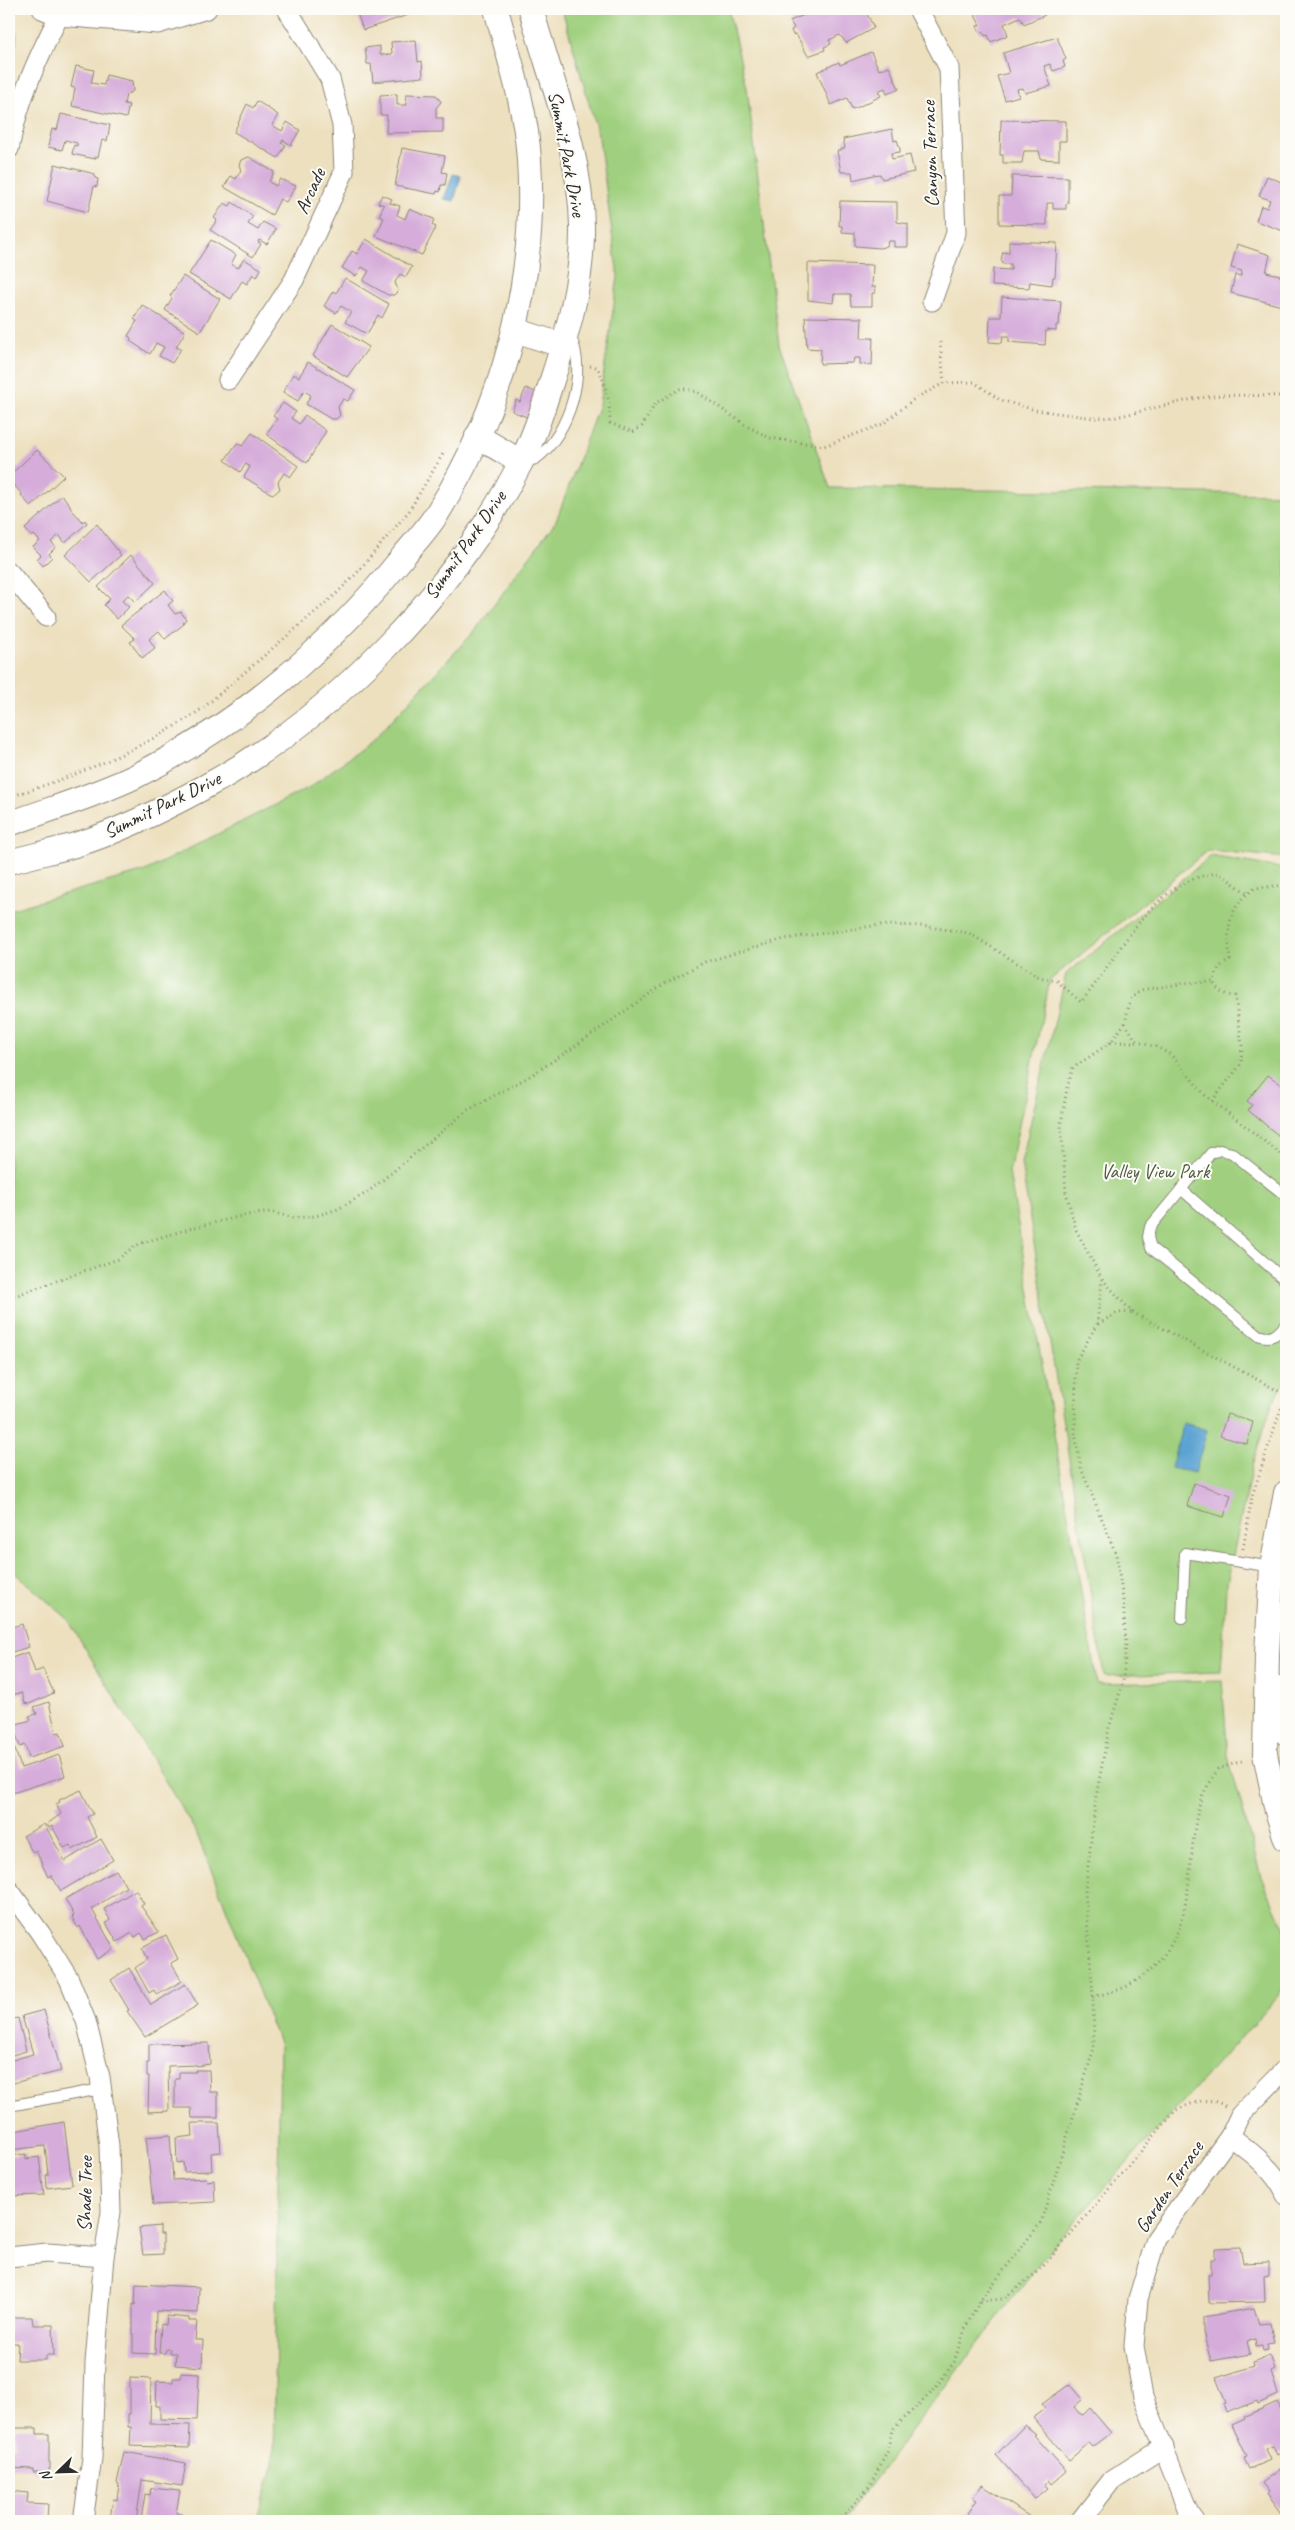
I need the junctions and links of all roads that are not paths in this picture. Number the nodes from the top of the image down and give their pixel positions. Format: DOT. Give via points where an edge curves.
graph roads {
  1 [pos="207,9"];
  2 [pos="286,9"];
  3 [pos="496,9"];
  4 [pos="531,9"];
  5 [pos="918,9"];
  6 [pos="51,12"];
  7 [pos="9,149"];
  8 [pos="932,301"];
  9 [pos="515,330"];
  10 [pos="565,338"];
  11 [pos="228,380"];
  12 [pos="477,436"];
  13 [pos="521,462"];
  14 [pos="9,572"];
  15 [pos="46,616"];
  16 [pos="9,824"];
  17 [pos="9,862"];
  18 [pos="1181,1189"];
  19 [pos="1286,1196"];
  20 [pos="1286,1281"];
  21 [pos="1286,1324"];
  22 [pos="1286,1493"];
  23 [pos="1272,1567"];
  24 [pos="1182,1618"];
  25 [pos="1267,1654"];
  26 [pos="1286,1733"];
  27 [pos="1286,1839"];
  28 [pos="9,1890"];
  29 [pos="1286,2068"];
  30 [pos="101,2089"];
  31 [pos="9,2106"];
  32 [pos="1230,2136"];
  33 [pos="1286,2195"];
  34 [pos="9,2257"];
  35 [pos="104,2257"];
  36 [pos="1164,2447"];
  37 [pos="83,2521"];
  38 [pos="1080,2521"];
  39 [pos="1194,2521"];
  1 -- 6 [label="street" via="158,24"];
  2 -- 11 [label="street, Arcade" via="330,79 342,125 344,172 294,280"];
  3 -- 9 [label="street, Summit Park Drive" via="521,102 529,159 527,267"];
  4 -- 10 [label="street, Summit Park Drive" via="555,90 579,191 582,225 580,276"];
  5 -- 8 [label="street, Canyon Terrace" via="949,68 956,233"];
  6 -- 7 [label="street" via="40,52 16,113"];
  9 -- 10 [label="street"];
  9 -- 12 [label="street, Summit Park Drive"];
  10 -- 13 [label="street, Summit Park Drive" via="543,410"];
  12 -- 13 [label="street"];
  12 -- 16 [label="street, Summit Park Drive" via="437,514 375,593 290,675 208,735 132,777"];
  13 -- 17 [label="street, Summit Park Drive" via="485,523 452,570 412,618 336,696 254,757 202,789 78,844"];
  14 -- 15 [label="street"];
  18 -- 19 [label="lane" via="1211,1153 1220,1150 1232,1153"];
  18 -- 20 [label="lane"];
  18 -- 21 [label="lane" via="1150,1227 1148,1238 1151,1248 1258,1335 1267,1338 1277,1335"];
  22 -- 23 [label="street"];
  23 -- 24 [label="lane" via="1185,1553"];
  23 -- 25 [label="street"];
  25 -- 26 [label="street"];
  25 -- 27 [label="street" via="1265,1754"];
  28 -- 30 [label="street, Shade Tree" via="42,1934 69,1979 86,2021"];
  29 -- 32 [label="street, Garden Terrace" via="1240,2115"];
  30 -- 31 [label="lane"];
  30 -- 35 [label="street, Shade Tree" via="111,2212"];
  32 -- 33 [label="street" via="1256,2157"];
  32 -- 36 [label="street, Garden Terrace" via="1156,2239 1138,2299 1134,2346 1143,2397"];
  34 -- 35 [label="street" via="47,2253"];
  35 -- 37 [label="street, Shade Tree" via="94,2363 92,2458"];
  36 -- 38 [label="street" via="1112,2480"];
  36 -- 39 [label="street, Garden Terrace"];
}
